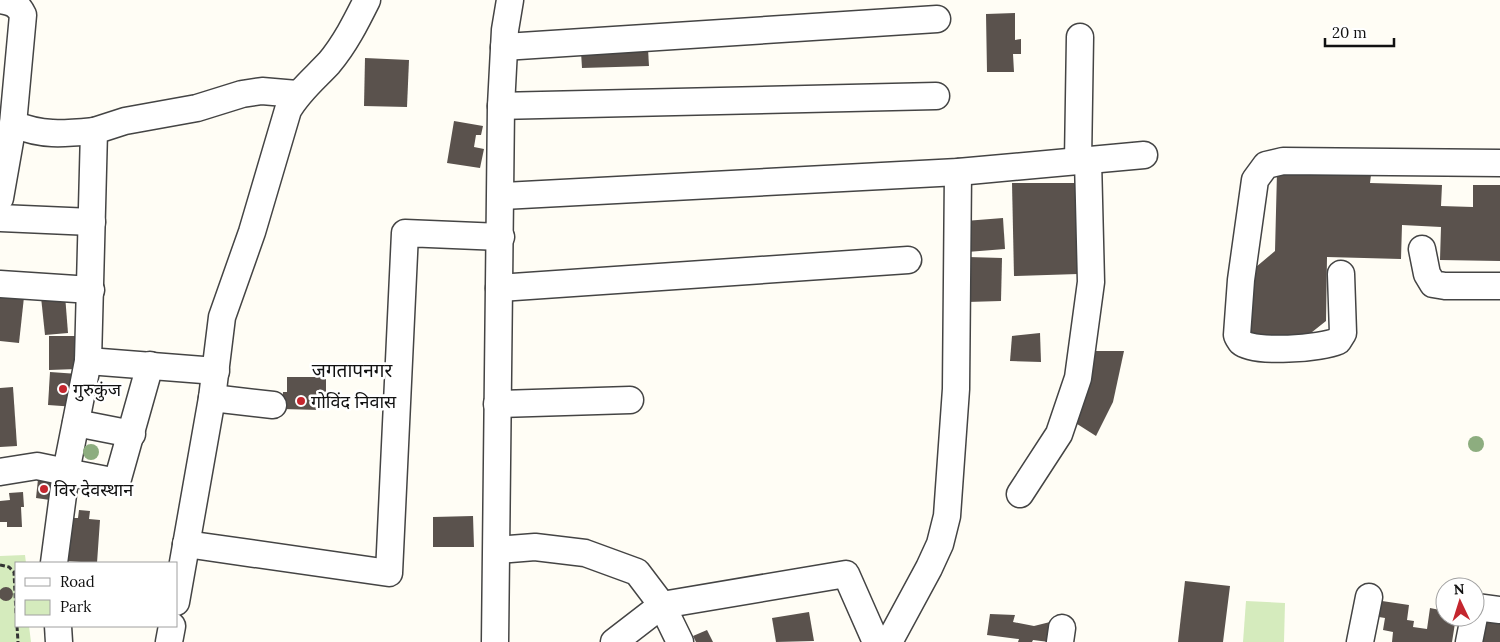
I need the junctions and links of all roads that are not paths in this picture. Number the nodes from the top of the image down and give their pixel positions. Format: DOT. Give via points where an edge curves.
graph roads {
  1 [pos="0,0"];
  2 [pos="368,0"];
  3 [pos="510,0"];
  4 [pos="937,18"];
  5 [pos="1080,36"];
  6 [pos="504,46"];
  7 [pos="296,94"];
  8 [pos="936,96"];
  9 [pos="501,106"];
  10 [pos="13,124"];
  11 [pos="94,131"];
  12 [pos="1144,155"];
  13 [pos="1083,160"];
  14 [pos="1500,163"];
  15 [pos="958,172"];
  16 [pos="502,196"];
  17 [pos="0,198"];
  18 [pos="0,218"];
  19 [pos="92,222"];
  20 [pos="501,237"];
  21 [pos="1422,248"];
  22 [pos="908,260"];
  23 [pos="1341,274"];
  24 [pos="0,284"];
  25 [pos="1500,286"];
  26 [pos="500,288"];
  27 [pos="91,290"];
  28 [pos="88,361"];
  29 [pos="150,365"];
  30 [pos="216,371"];
  31 [pos="212,398"];
  32 [pos="630,400"];
  33 [pos="497,404"];
  34 [pos="273,405"];
  35 [pos="76,423"];
  36 [pos="132,434"];
  37 [pos="0,472"];
  38 [pos="66,472"];
  39 [pos="1020,494"];
  40 [pos="186,544"];
  41 [pos="497,550"];
  42 [pos="54,562"];
  43 [pos="178,590"];
  44 [pos="1369,597"];
  45 [pos="662,605"];
  46 [pos="1485,608"];
  47 [pos="1500,610"];
  48 [pos="58,627"];
  49 [pos="172,627"];
  50 [pos="1472,627"];
  51 [pos="59,642"];
  52 [pos="169,642"];
  53 [pos="495,642"];
  54 [pos="614,642"];
  55 [pos="680,642"];
  56 [pos="876,642"];
  57 [pos="889,642"];
  58 [pos="1360,642"];
  59 [pos="1469,642"];
  1 -- 10 [label="street" via="12,2 22,15"];
  2 -- 7 [label="street" via="347,40"];
  3 -- 6 [label="street"];
  4 -- 6 [label="street"];
  5 -- 13 [label="street"];
  6 -- 9 [label="street"];
  7 -- 11 [label="street" via="242,94 198,108 125,121"];
  7 -- 30 [label="street" via="288,110 252,232 222,317"];
  8 -- 9 [label="street"];
  9 -- 16 [label="street"];
  10 -- 11 [label="street" via="34,133"];
  10 -- 17 [label="street"];
  11 -- 19 [label="street"];
  12 -- 13 [label="street"];
  13 -- 15 [label="street"];
  13 -- 39 [label="street" via="1091,282 1078,378 1060,434"];
  14 -- 23 [label="street" via="1283,161 1266,165 1255,180 1241,280 1237,335 1240,342 1270,348 1309,347 1338,341 1343,333"];
  15 -- 16 [label="street"];
  15 -- 57 [label="street" via="956,390 947,516 940,544 929,568"];
  16 -- 20 [label="street"];
  18 -- 19 [label="street"];
  19 -- 27 [label="street"];
  20 -- 26 [label="street"];
  20 -- 40 [label="street" via="405,233 389,573"];
  21 -- 25 [label="street" via="1427,274 1433,284"];
  22 -- 26 [label="street"];
  24 -- 27 [label="street"];
  26 -- 33 [label="street"];
  27 -- 28 [label="street"];
  28 -- 29 [label="street"];
  28 -- 35 [label="street"];
  29 -- 30 [label="street"];
  29 -- 36 [label="street"];
  30 -- 31 [label="street"];
  31 -- 34 [label="street"];
  31 -- 40 [label="street"];
  32 -- 33 [label="street"];
  33 -- 41 [label="street"];
  35 -- 36 [label="street"];
  35 -- 38 [label="street"];
  36 -- 38 [label="street" via="117,482"];
  37 -- 38 [label="street" via="37,466"];
  38 -- 42 [label="street"];
  40 -- 43 [label="street"];
  41 -- 45 [label="street" via="535,547 585,553 636,572"];
  41 -- 53 [label="street"];
  44 -- 58 [label="street"];
  45 -- 54 [label="street"];
  45 -- 55 [label="street"];
  45 -- 56 [label="street" via="846,574"];
  46 -- 47 [label="street"];
  48 -- 51 [label="street"];
  49 -- 52 [label="street"];
  50 -- 59 [label="street"];
}
